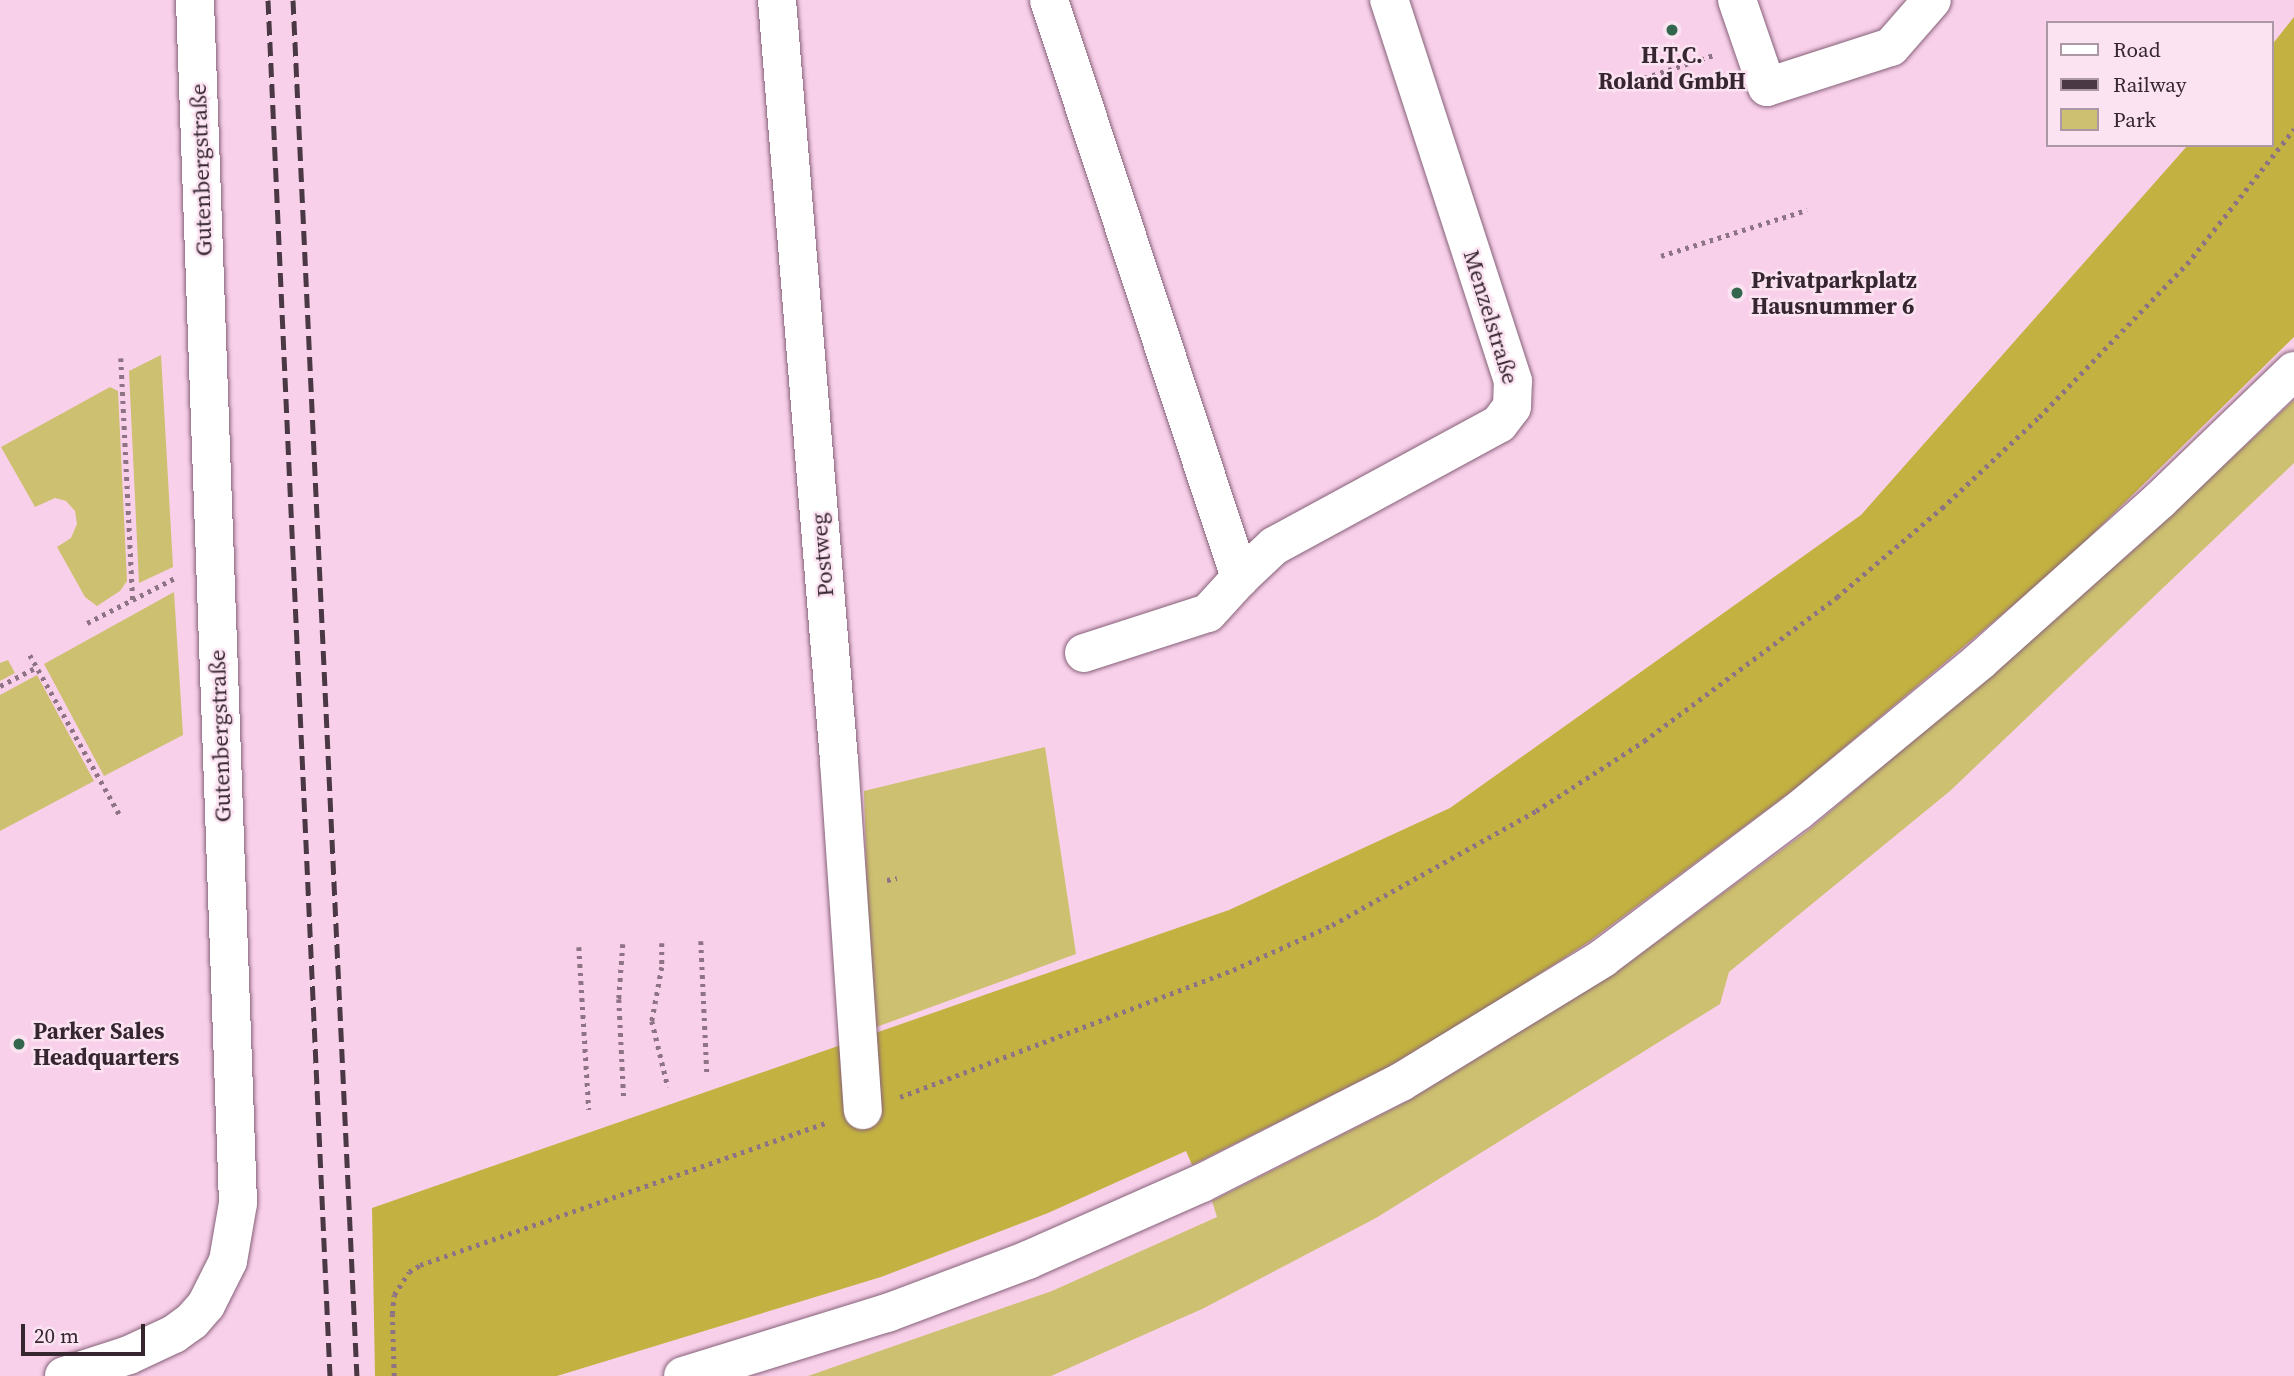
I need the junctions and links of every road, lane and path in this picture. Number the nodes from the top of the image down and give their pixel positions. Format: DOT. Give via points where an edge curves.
graph roads {
  1 [pos="195,0"];
  2 [pos="778,0"];
  3 [pos="1049,0"];
  4 [pos="1389,0"];
  5 [pos="1737,0"];
  6 [pos="1933,0"];
  7 [pos="1751,43"];
  8 [pos="1620,86"];
  9 [pos="2294,129"];
  10 [pos="1807,210"];
  11 [pos="1661,256"];
  12 [pos="121,358"];
  13 [pos="2294,371"];
  14 [pos="214,558"];
  15 [pos="1240,578"];
  16 [pos="133,600"];
  17 [pos="87,623"];
  18 [pos="1084,653"];
  19 [pos="30,655"];
  20 [pos="37,667"];
  21 [pos="0,686"];
  22 [pos="121,817"];
  23 [pos="701,940"];
  24 [pos="662,943"];
  25 [pos="624,944"];
  26 [pos="579,947"];
  27 [pos="706,1075"];
  28 [pos="668,1087"];
  29 [pos="624,1100"];
  30 [pos="589,1110"];
  31 [pos="863,1110"];
  32 [pos="64,1376"];
  33 [pos="394,1376"];
  34 [pos="683,1376"];
  1 -- 14 [label="street, Gutenbergstraße"];
  2 -- 31 [label="street, Postweg"];
  3 -- 15 [label="street"];
  4 -- 15 [label="street, Menzelstraße" via="1513,381 1512,407 1499,424 1287,537"];
  5 -- 7 [label="street"];
  6 -- 7 [label="street" via="1891,47 1767,88"];
  7 -- 8 [label="path"];
  9 -- 31 [label="path" via="2187,264 2029,427 1837,597 1644,741 1536,811 1332,925 1233,970"];
  10 -- 11 [label="path"];
  12 -- 16 [label="path"];
  13 -- 34 [label="street" via="2160,500 1980,660 1797,812 1603,958 1401,1082 1202,1183 1028,1260 900,1308"];
  14 -- 16 [label="path"];
  14 -- 32 [label="street, Gutenbergstraße" via="238,1203 235,1233 219,1283 192,1321 141,1350"];
  15 -- 18 [label="street, Menzelstraße" via="1208,613"];
  16 -- 17 [label="path"];
  19 -- 20 [label="path"];
  20 -- 21 [label="path"];
  20 -- 22 [label="path"];
  23 -- 27 [label="path"];
  24 -- 28 [label="path" via="652,1020"];
  25 -- 29 [label="path" via="619,999"];
  26 -- 30 [label="path"];
  31 -- 33 [label="path" via="420,1265 409,1272 394,1295"];
}
